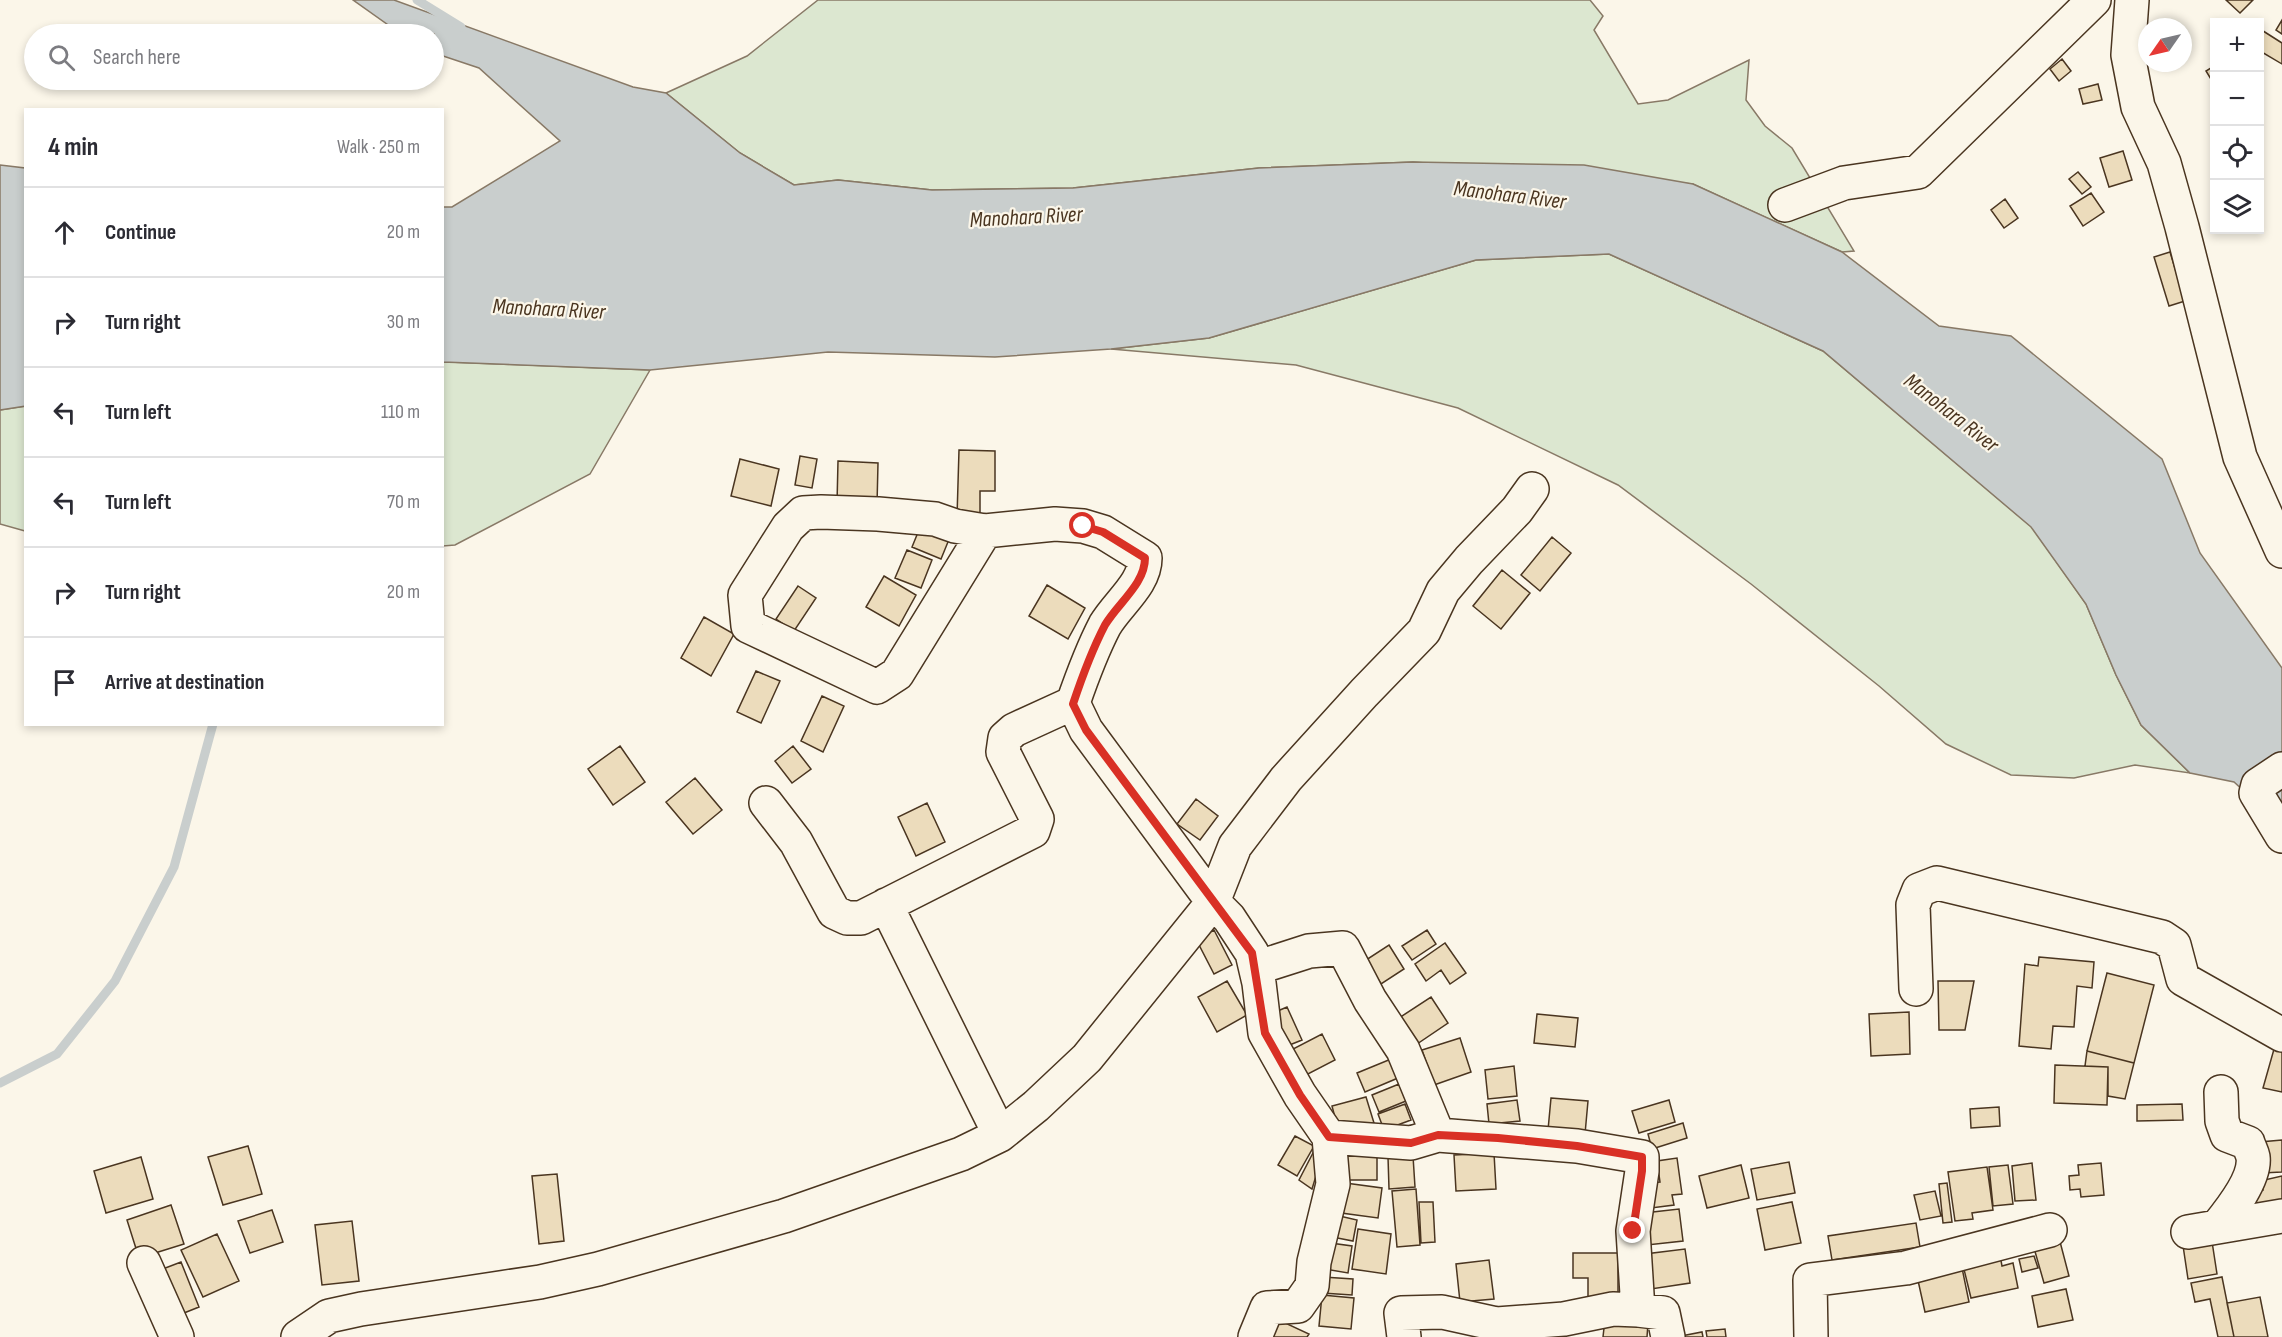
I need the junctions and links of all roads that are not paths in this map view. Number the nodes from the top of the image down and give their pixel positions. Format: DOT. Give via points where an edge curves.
graph roads {
  1 [pos="2094,0"];
  2 [pos="2129,1"];
  3 [pos="1785,205"];
  4 [pos="1532,489"];
  5 [pos="986,531"];
  6 [pos="2282,551"];
  7 [pos="1073,704"];
  8 [pos="2270,777"];
  9 [pos="766,803"];
  10 [pos="2282,836"];
  11 [pos="1213,902"];
  12 [pos="886,905"];
  13 [pos="1256,968"];
  14 [pos="1916,989"];
  15 [pos="2282,1035"];
  16 [pos="2220,1092"];
  17 [pos="1000,1135"];
  18 [pos="1438,1135"];
  19 [pos="1329,1137"];
  20 [pos="2282,1216"];
  21 [pos="2050,1230"];
  22 [pos="144,1263"];
  23 [pos="1638,1310"];
  24 [pos="177,1337"];
  25 [pos="298,1337"];
  26 [pos="1255,1337"];
  27 [pos="1404,1337"];
  28 [pos="1668,1337"];
  29 [pos="1811,1337"];
  1 -- 3 [label="street" via="1918,172 1844,183"];
  2 -- 6 [label="street" via="2128,55 2138,107 2164,163 2240,457"];
  4 -- 11 [label="street" via="1443,591 1424,631 1286,779 1235,846"];
  5 -- 5 [label="street" via="935,519 803,513 788,527 746,595 747,626 877,687 897,674"];
  5 -- 7 [label="street" via="1055,524 1083,526 1103,532 1145,558 1145,570 1106,624"];
  7 -- 11 [label="street" via="1086,730"];
  7 -- 12 [label="street" via="1014,730 1005,738 1003,752 1037,819 1033,831"];
  8 -- 10 [label="street" via="2256,789 2257,797"];
  9 -- 12 [label="street" via="796,842 834,912 847,918 861,918"];
  11 -- 13 [label="street" via="1252,953"];
  11 -- 17 [label="street" via="1087,1058"];
  12 -- 17 [label="street"];
  13 -- 18 [label="street" via="1309,951 1343,948 1370,1000 1403,1050"];
  13 -- 19 [label="street" via="1265,1033"];
  14 -- 15 [label="street" via="1913,905 1919,890 1937,883 2162,937 2174,945 2183,979"];
  16 -- 20 [label="street" via="2227,1135 2248,1143 2253,1158 2247,1183 2234,1207 2202,1230"];
  17 -- 25 [label="street" via="961,1154 784,1216 540,1282 329,1316"];
  18 -- 19 [label="street" via="1411,1143"];
  18 -- 23 [label="street" via="1577,1146 1642,1157 1633,1231"];
  19 -- 26 [label="street" via="1333,1184 1312,1286 1298,1306 1267,1308"];
  21 -- 29 [label="street" via="1906,1268 1809,1281"];
  22 -- 24 [label="street"];
  23 -- 27 [label="street" via="1613,1309 1564,1319 1497,1324 1442,1312 1401,1313"];
  23 -- 28 [label="street" via="1663,1313"];
}
